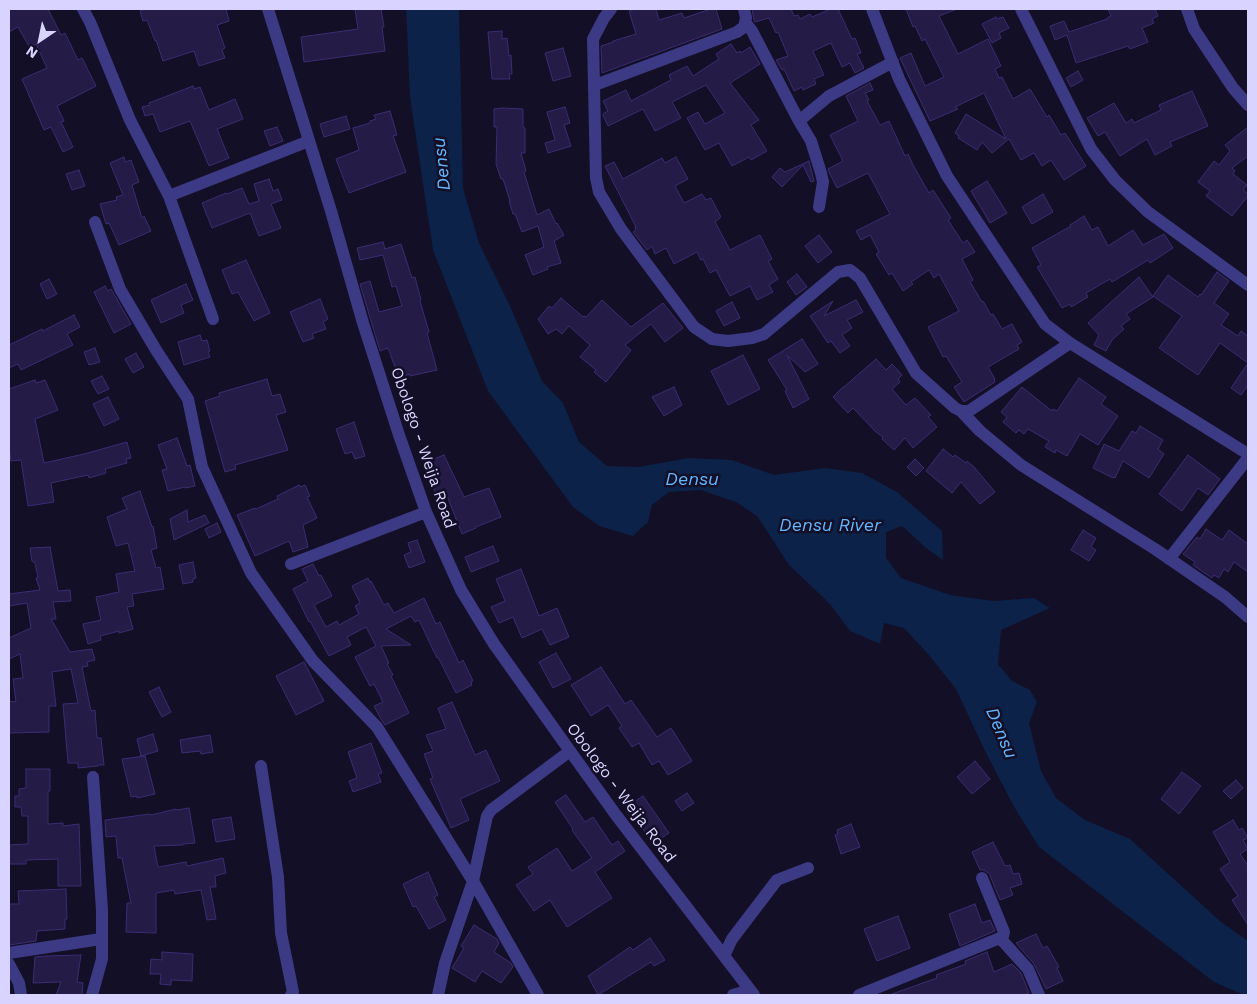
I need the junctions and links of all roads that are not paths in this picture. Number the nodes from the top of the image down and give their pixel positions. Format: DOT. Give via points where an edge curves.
graph roads {
  1 [pos="83,9"];
  2 [pos="268,9"];
  3 [pos="611,9"];
  4 [pos="744,9"];
  5 [pos="872,9"];
  6 [pos="1021,9"];
  7 [pos="1188,9"];
  8 [pos="745,22"];
  9 [pos="893,62"];
  10 [pos="595,85"];
  11 [pos="1248,105"];
  12 [pos="799,121"];
  13 [pos="309,140"];
  14 [pos="169,196"];
  15 [pos="819,207"];
  16 [pos="95,222"];
  17 [pos="1248,285"];
  18 [pos="213,319"];
  19 [pos="1070,343"];
  20 [pos="961,411"];
  21 [pos="1248,456"];
  22 [pos="426,512"];
  23 [pos="1169,559"];
  24 [pos="290,564"];
  25 [pos="1248,617"];
  26 [pos="570,751"];
  27 [pos="260,766"];
  28 [pos="93,777"];
  29 [pos="808,868"];
  30 [pos="982,878"];
  31 [pos="473,881"];
  32 [pos="1000,938"];
  33 [pos="101,939"];
  34 [pos="9,954"];
  35 [pos="724,956"];
  36 [pos="9,964"];
  37 [pos="743,992"];
  38 [pos="21,995"];
  39 [pos="92,995"];
  40 [pos="291,995"];
  41 [pos="438,995"];
  42 [pos="538,995"];
  43 [pos="860,995"];
  44 [pos="1039,995"];
  1 -- 14 [label="street" via="130,120"];
  2 -- 13 [label="street, Obologo - Weija Road"];
  3 -- 10 [label="street" via="593,39"];
  4 -- 8 [label="street"];
  5 -- 9 [label="street"];
  6 -- 17 [label="street" via="1091,148 1115,180 1148,212"];
  7 -- 11 [label="street" via="1194,29"];
  8 -- 10 [label="street" via="737,32"];
  8 -- 12 [label="street"];
  9 -- 12 [label="street" via="829,96"];
  9 -- 19 [label="street" via="947,176 1045,324"];
  10 -- 20 [label="street" via="599,192 621,229 694,327 712,339 728,341 764,334 838,272 850,270 860,278 916,373"];
  12 -- 15 [label="street" via="811,141 821,173 823,182"];
  13 -- 14 [label="street"];
  13 -- 22 [label="street, Obologo - Weija Road" via="363,323"];
  14 -- 18 [label="street"];
  16 -- 31 [label="street" via="120,289 188,398 202,467 251,573 314,661 377,727"];
  19 -- 20 [label="street" via="969,411"];
  19 -- 21 [label="street"];
  20 -- 23 [label="street" via="1021,465"];
  21 -- 23 [label="street"];
  22 -- 24 [label="street"];
  22 -- 26 [label="street, Obologo - Weija Road" via="466,598 494,644"];
  23 -- 25 [label="street" via="1225,597"];
  26 -- 31 [label="street" via="491,810"];
  26 -- 35 [label="street, Obologo - Weija Road"];
  27 -- 40 [label="street" via="278,877"];
  28 -- 33 [label="street"];
  29 -- 35 [label="street" via="777,880 732,939"];
  30 -- 32 [label="street" via="1004,932"];
  31 -- 41 [label="street" via="445,963"];
  31 -- 42 [label="street"];
  32 -- 43 [label="street"];
  32 -- 44 [label="street" via="1028,969"];
  33 -- 34 [label="street"];
  33 -- 39 [label="street" via="102,959"];
  35 -- 37 [label="street, Obologo - Weija Road"];
  36 -- 38 [label="street" via="19,982"];
}
